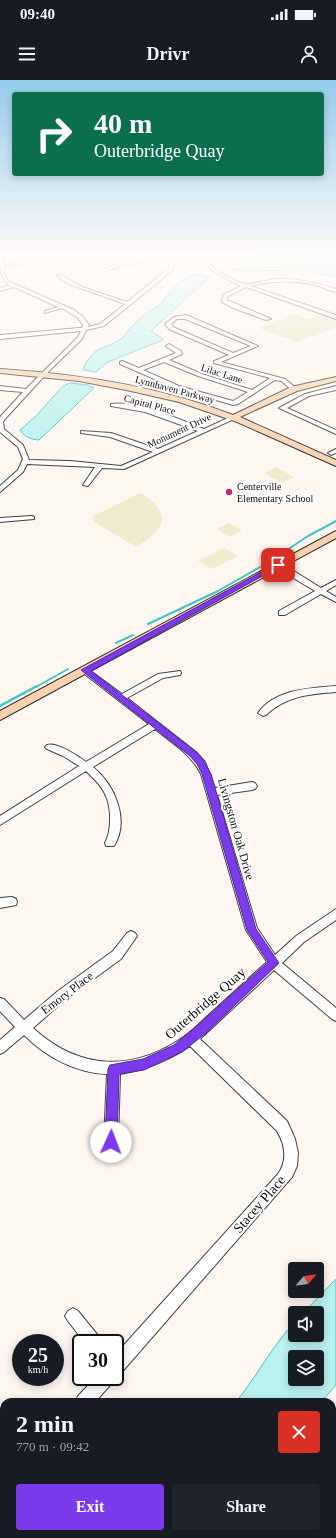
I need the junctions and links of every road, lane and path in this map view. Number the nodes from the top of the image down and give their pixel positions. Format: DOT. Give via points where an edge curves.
graph roads {
  1 [pos="85,324"];
  2 [pos="102,324"];
  3 [pos="168,324"];
  4 [pos="205,324"];
  5 [pos="85,329"];
  6 [pos="0,337"];
  7 [pos="168,346"];
  8 [pos="233,355"];
  9 [pos="164,360"];
  10 [pos="122,363"];
  11 [pos="0,367"];
  12 [pos="139,370"];
  13 [pos="0,371"];
  14 [pos="44,373"];
  15 [pos="274,378"];
  16 [pos="336,378"];
  17 [pos="0,388"];
  18 [pos="336,388"];
  19 [pos="294,389"];
  20 [pos="27,391"];
  21 [pos="253,392"];
  22 [pos="307,395"];
  23 [pos="113,405"];
  24 [pos="285,406"];
  25 [pos="235,416"];
  26 [pos="0,422"];
  27 [pos="336,427"];
  28 [pos="204,431"];
  29 [pos="83,432"];
  30 [pos="336,432"];
  31 [pos="160,452"];
  32 [pos="334,453"];
  33 [pos="26,462"];
  34 [pos="336,462"];
  35 [pos="99,467"];
  36 [pos="86,485"];
  37 [pos="0,490"];
  38 [pos="32,518"];
  39 [pos="0,520"];
  40 [pos="336,534"];
  41 [pos="278,565"];
  42 [pos="336,582"];
  43 [pos="321,591"];
  44 [pos="336,600"];
  45 [pos="282,613"];
  46 [pos="85,670"];
  47 [pos="177,673"];
  48 [pos="336,689"];
  49 [pos="120,698"];
  50 [pos="263,713"];
  51 [pos="0,716"];
  52 [pos="155,725"];
  53 [pos="50,747"];
  54 [pos="85,767"];
  55 [pos="252,786"];
  56 [pos="211,792"];
  57 [pos="0,821"];
  58 [pos="110,843"];
  59 [pos="12,902"];
  60 [pos="0,903"];
  61 [pos="336,914"];
  62 [pos="131,936"];
  63 [pos="274,963"];
  64 [pos="0,1003"];
  65 [pos="336,1016"];
  66 [pos="24,1026"];
  67 [pos="191,1039"];
  68 [pos="0,1048"];
  69 [pos="114,1069"];
  70 [pos="111,1142"];
  71 [pos="73,1316"];
  72 [pos="87,1334"];
  73 [pos="124,1357"];
  74 [pos="98,1386"];
  75 [pos="88,1398"];
  1 -- 5 [label="street"];
  2 -- 5 [label="street"];
  3 -- 8 [label="street" via="171,328"];
  4 -- 8 [label="street" via="255,346"];
  5 -- 6 [label="street"];
  5 -- 14 [label="street" via="80,338"];
  7 -- 9 [label="street" via="179,353"];
  8 -- 15 [label="street" via="216,362"];
  9 -- 12 [label="street"];
  9 -- 21 [label="street, Lilac Lane"];
  10 -- 12 [label="street"];
  11 -- 14 [label="main road, Lynnhaven Parkway"];
  12 -- 21 [label="street" via="177,387 233,403"];
  13 -- 14 [label="main road, Lynnhaven Parkway"];
  14 -- 20 [label="street"];
  14 -- 25 [label="main road, Lynnhaven Parkway" via="108,379 148,387 195,400"];
  15 -- 19 [label="street" via="275,381"];
  15 -- 21 [label="street"];
  16 -- 19 [label="main road, Monument Drive"];
  17 -- 20 [label="street"];
  18 -- 22 [label="street"];
  19 -- 22 [label="street"];
  19 -- 25 [label="main road, Monument Drive"];
  20 -- 26 [label="street"];
  22 -- 24 [label="street"];
  23 -- 28 [label="street, Capital Place" via="150,413"];
  24 -- 27 [label="street"];
  24 -- 30 [label="street" via="282,408"];
  25 -- 28 [label="street, Monument Drive"];
  25 -- 32 [label="main road, Lynnhaven Parkway"];
  25 -- 34 [label="main road, Lynnhaven Parkway"];
  26 -- 33 [label="street" via="4,434 24,450"];
  28 -- 31 [label="street, Monument Drive"];
  29 -- 31 [label="street" via="111,435"];
  31 -- 35 [label="street, Monument Drive" via="127,467"];
  33 -- 35 [label="street, Monument Drive"];
  33 -- 37 [label="street" via="21,472"];
  35 -- 36 [label="street"];
  38 -- 39 [label="street"];
  40 -- 41 [label="main road"];
  41 -- 43 [label="street"];
  41 -- 46 [label="main road"];
  42 -- 43 [label="street"];
  43 -- 44 [label="street"];
  43 -- 45 [label="street"];
  46 -- 49 [label="street, Livingston Oak Drive"];
  46 -- 51 [label="main road"];
  47 -- 49 [label="street" via="161,676"];
  48 -- 50 [label="street" via="292,695 278,701"];
  49 -- 52 [label="street, Livingston Oak Drive"];
  52 -- 54 [label="street"];
  52 -- 56 [label="street, Livingston Oak Drive" via="200,762"];
  53 -- 54 [label="street" via="68,754"];
  54 -- 57 [label="street"];
  54 -- 58 [label="street" via="105,785 111,797 116,830"];
  55 -- 56 [label="street"];
  56 -- 63 [label="street, Livingston Oak Drive" via="252,930"];
  59 -- 60 [label="street"];
  61 -- 63 [label="street, Outerbridge Quay" via="300,939"];
  62 -- 66 [label="street, Emory Place" via="118,956 62,995"];
  63 -- 65 [label="street, Livingston Oak Drive"];
  63 -- 67 [label="street, Outerbridge Quay"];
  64 -- 66 [label="street, Outerbridge Quay"];
  66 -- 68 [label="street, Emory Place"];
  66 -- 69 [label="street, Outerbridge Quay" via="41,1043 72,1061"];
  67 -- 69 [label="street, Outerbridge Quay" via="162,1057 144,1064"];
  67 -- 73 [label="street, Stacey Place" via="282,1126 291,1143 291,1164 283,1179"];
  69 -- 70 [label="street"];
  71 -- 72 [label="street"];
  74 -- 75 [label="street"];
}
